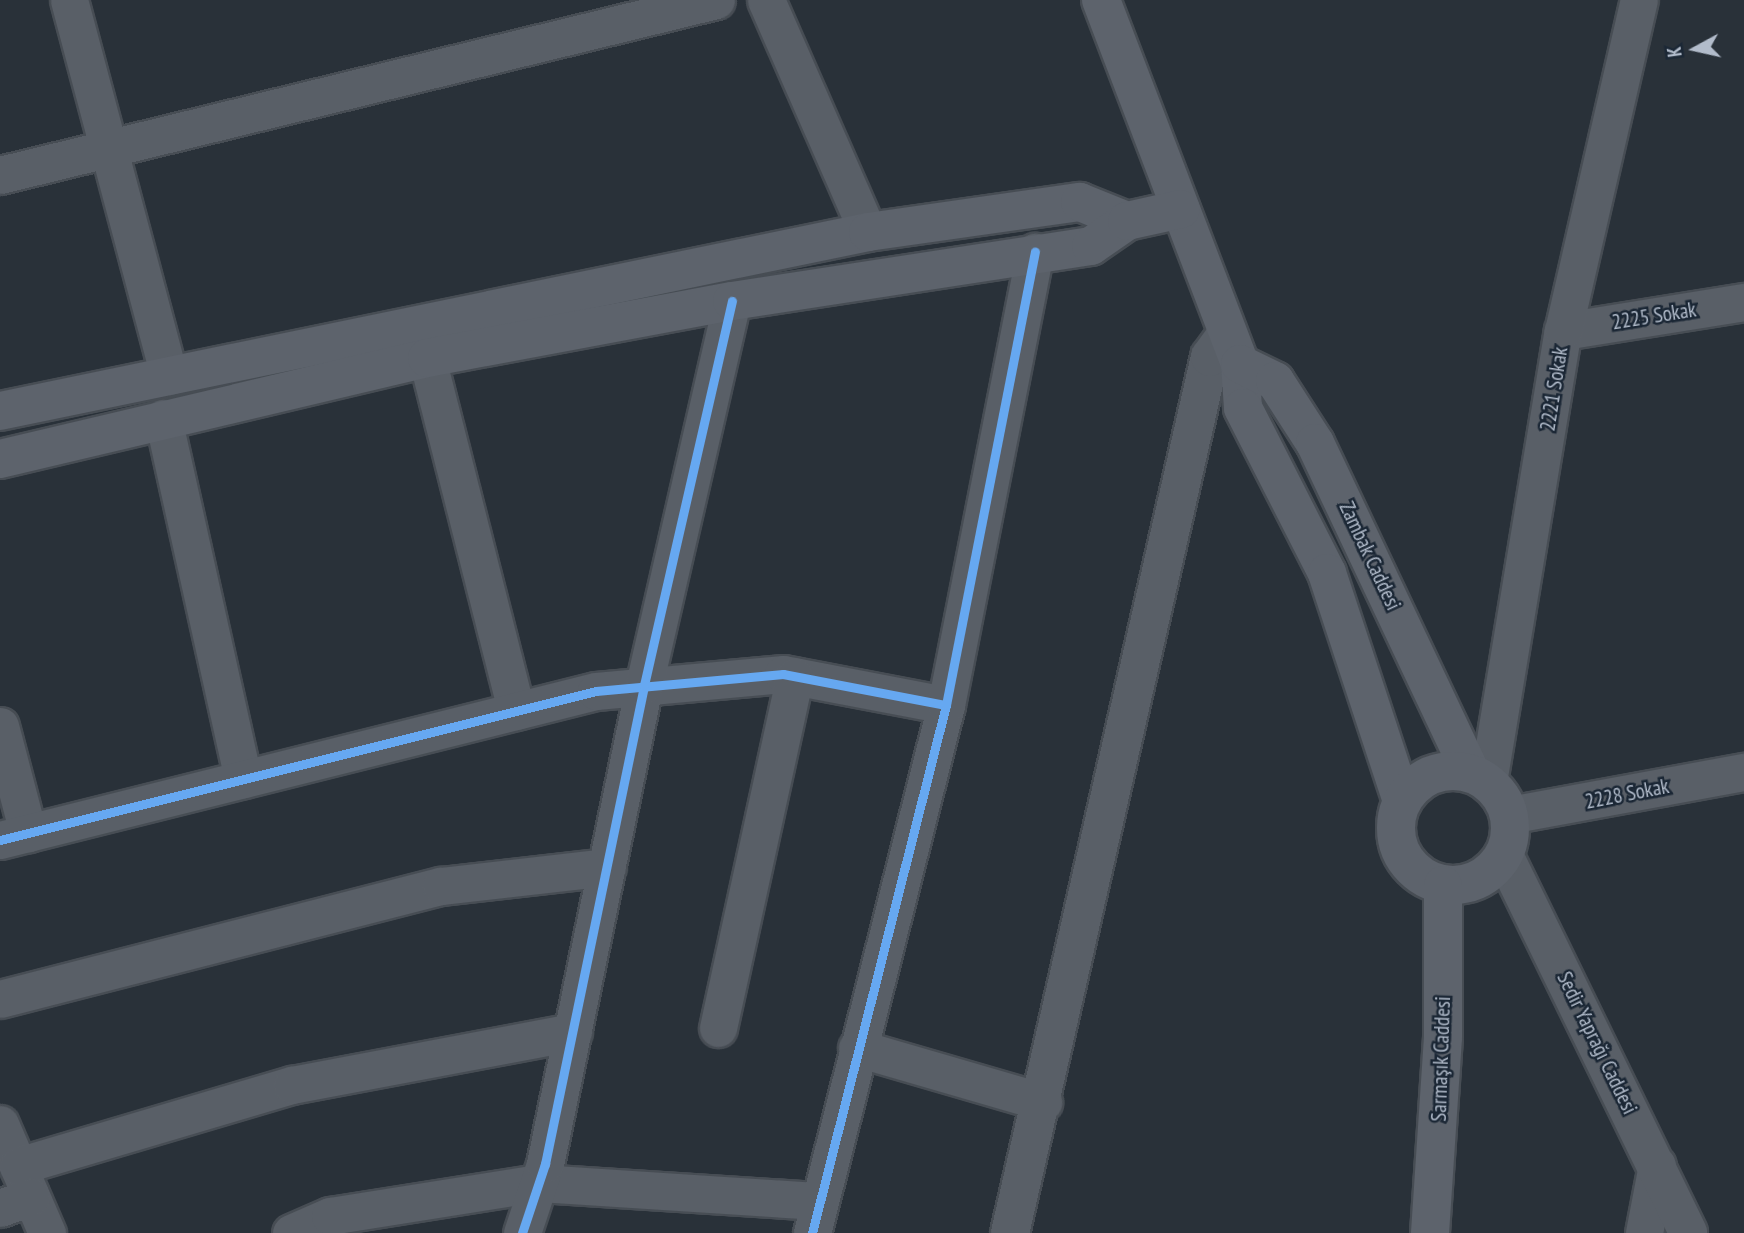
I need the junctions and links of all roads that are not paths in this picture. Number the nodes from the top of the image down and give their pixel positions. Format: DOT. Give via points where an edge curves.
graph roads {
  1 [pos="69,0"];
  2 [pos="716,0"];
  3 [pos="766,0"];
  4 [pos="1101,0"];
  5 [pos="1639,0"];
  6 [pos="652,7"];
  7 [pos="105,147"];
  8 [pos="0,175"];
  9 [pos="1181,209"];
  10 [pos="1126,221"];
  11 [pos="868,232"];
  12 [pos="1035,252"];
  13 [pos="732,301"];
  14 [pos="1744,302"];
  15 [pos="1563,331"];
  16 [pos="1234,349"];
  17 [pos="427,358"];
  18 [pos="169,376"];
  19 [pos="0,411"];
  20 [pos="163,418"];
  21 [pos="0,459"];
  22 [pos="795,676"];
  23 [pos="644,684"];
  24 [pos="946,705"];
  25 [pos="516,711"];
  26 [pos="0,726"];
  27 [pos="1744,772"];
  28 [pos="1479,778"];
  29 [pos="243,779"];
  30 [pos="1402,801"];
  31 [pos="1509,816"];
  32 [pos="14,836"];
  33 [pos="1504,855"];
  34 [pos="607,867"];
  35 [pos="1443,885"];
  36 [pos="0,999"];
  37 [pos="718,1028"];
  38 [pos="573,1032"];
  39 [pos="857,1048"];
  40 [pos="1043,1101"];
  41 [pos="0,1124"];
  42 [pos="1657,1165"];
  43 [pos="539,1183"];
  44 [pos="16,1190"];
  45 [pos="816,1217"];
  46 [pos="47,1233"];
  47 [pos="292,1233"];
  48 [pos="522,1233"];
  49 [pos="1010,1233"];
  50 [pos="1430,1233"];
  51 [pos="1644,1233"];
  52 [pos="1688,1233"];
  1 -- 7 [label="street"];
  2 -- 6 [label="street"];
  3 -- 11 [label="street"];
  4 -- 9 [label="main road"];
  5 -- 15 [label="street, 2221 Sokak"];
  6 -- 7 [label="street"];
  7 -- 8 [label="street"];
  7 -- 18 [label="street"];
  9 -- 10 [label="main road"];
  9 -- 16 [label="main road"];
  10 -- 11 [label="main road" via="1080,202"];
  10 -- 12 [label="main road" via="1091,246"];
  11 -- 18 [label="main road"];
  12 -- 13 [label="main road"];
  12 -- 24 [label="street"];
  13 -- 17 [label="main road"];
  13 -- 23 [label="street"];
  14 -- 15 [label="street, 2225 Sokak"];
  15 -- 28 [label="street, 2221 Sokak"];
  16 -- 28 [label="main road, Zambak Caddesi" via="1275,381 1315,443"];
  16 -- 30 [label="main road" via="1243,408 1327,573"];
  16 -- 40 [label="street" via="1210,357"];
  17 -- 20 [label="main road"];
  17 -- 25 [label="street"];
  18 -- 19 [label="main road"];
  20 -- 21 [label="main road"];
  20 -- 29 [label="street"];
  22 -- 23 [label="street"];
  22 -- 24 [label="street"];
  22 -- 37 [label="street"];
  23 -- 25 [label="street"];
  23 -- 34 [label="street"];
  24 -- 39 [label="street"];
  25 -- 29 [label="street"];
  26 -- 32 [label="street"];
  27 -- 31 [label="street, 2228 Sokak"];
  28 -- 30 [label="main road" via="1451,770 1431,774"];
  28 -- 31 [label="main road" via="1502,797"];
  29 -- 32 [label="street"];
  30 -- 35 [label="main road" via="1396,818 1401,853 1426,879"];
  31 -- 33 [label="main road"];
  33 -- 35 [label="main road" via="1479,880"];
  33 -- 42 [label="street, Sedir Yaprağı Caddesi"];
  34 -- 36 [label="street" via="441,886"];
  34 -- 38 [label="street"];
  35 -- 50 [label="main road, Sarmaşık Caddesi" via="1443,1037"];
  38 -- 43 [label="street"];
  38 -- 44 [label="street" via="292,1085"];
  39 -- 40 [label="street"];
  39 -- 45 [label="street"];
  40 -- 49 [label="street"];
  41 -- 44 [label="street"];
  42 -- 51 [label="street"];
  42 -- 52 [label="street, Sedir Yaprağı Caddesi"];
  43 -- 45 [label="street"];
  43 -- 47 [label="street" via="353,1211"];
  43 -- 48 [label="street"];
  44 -- 46 [label="street"];
}
